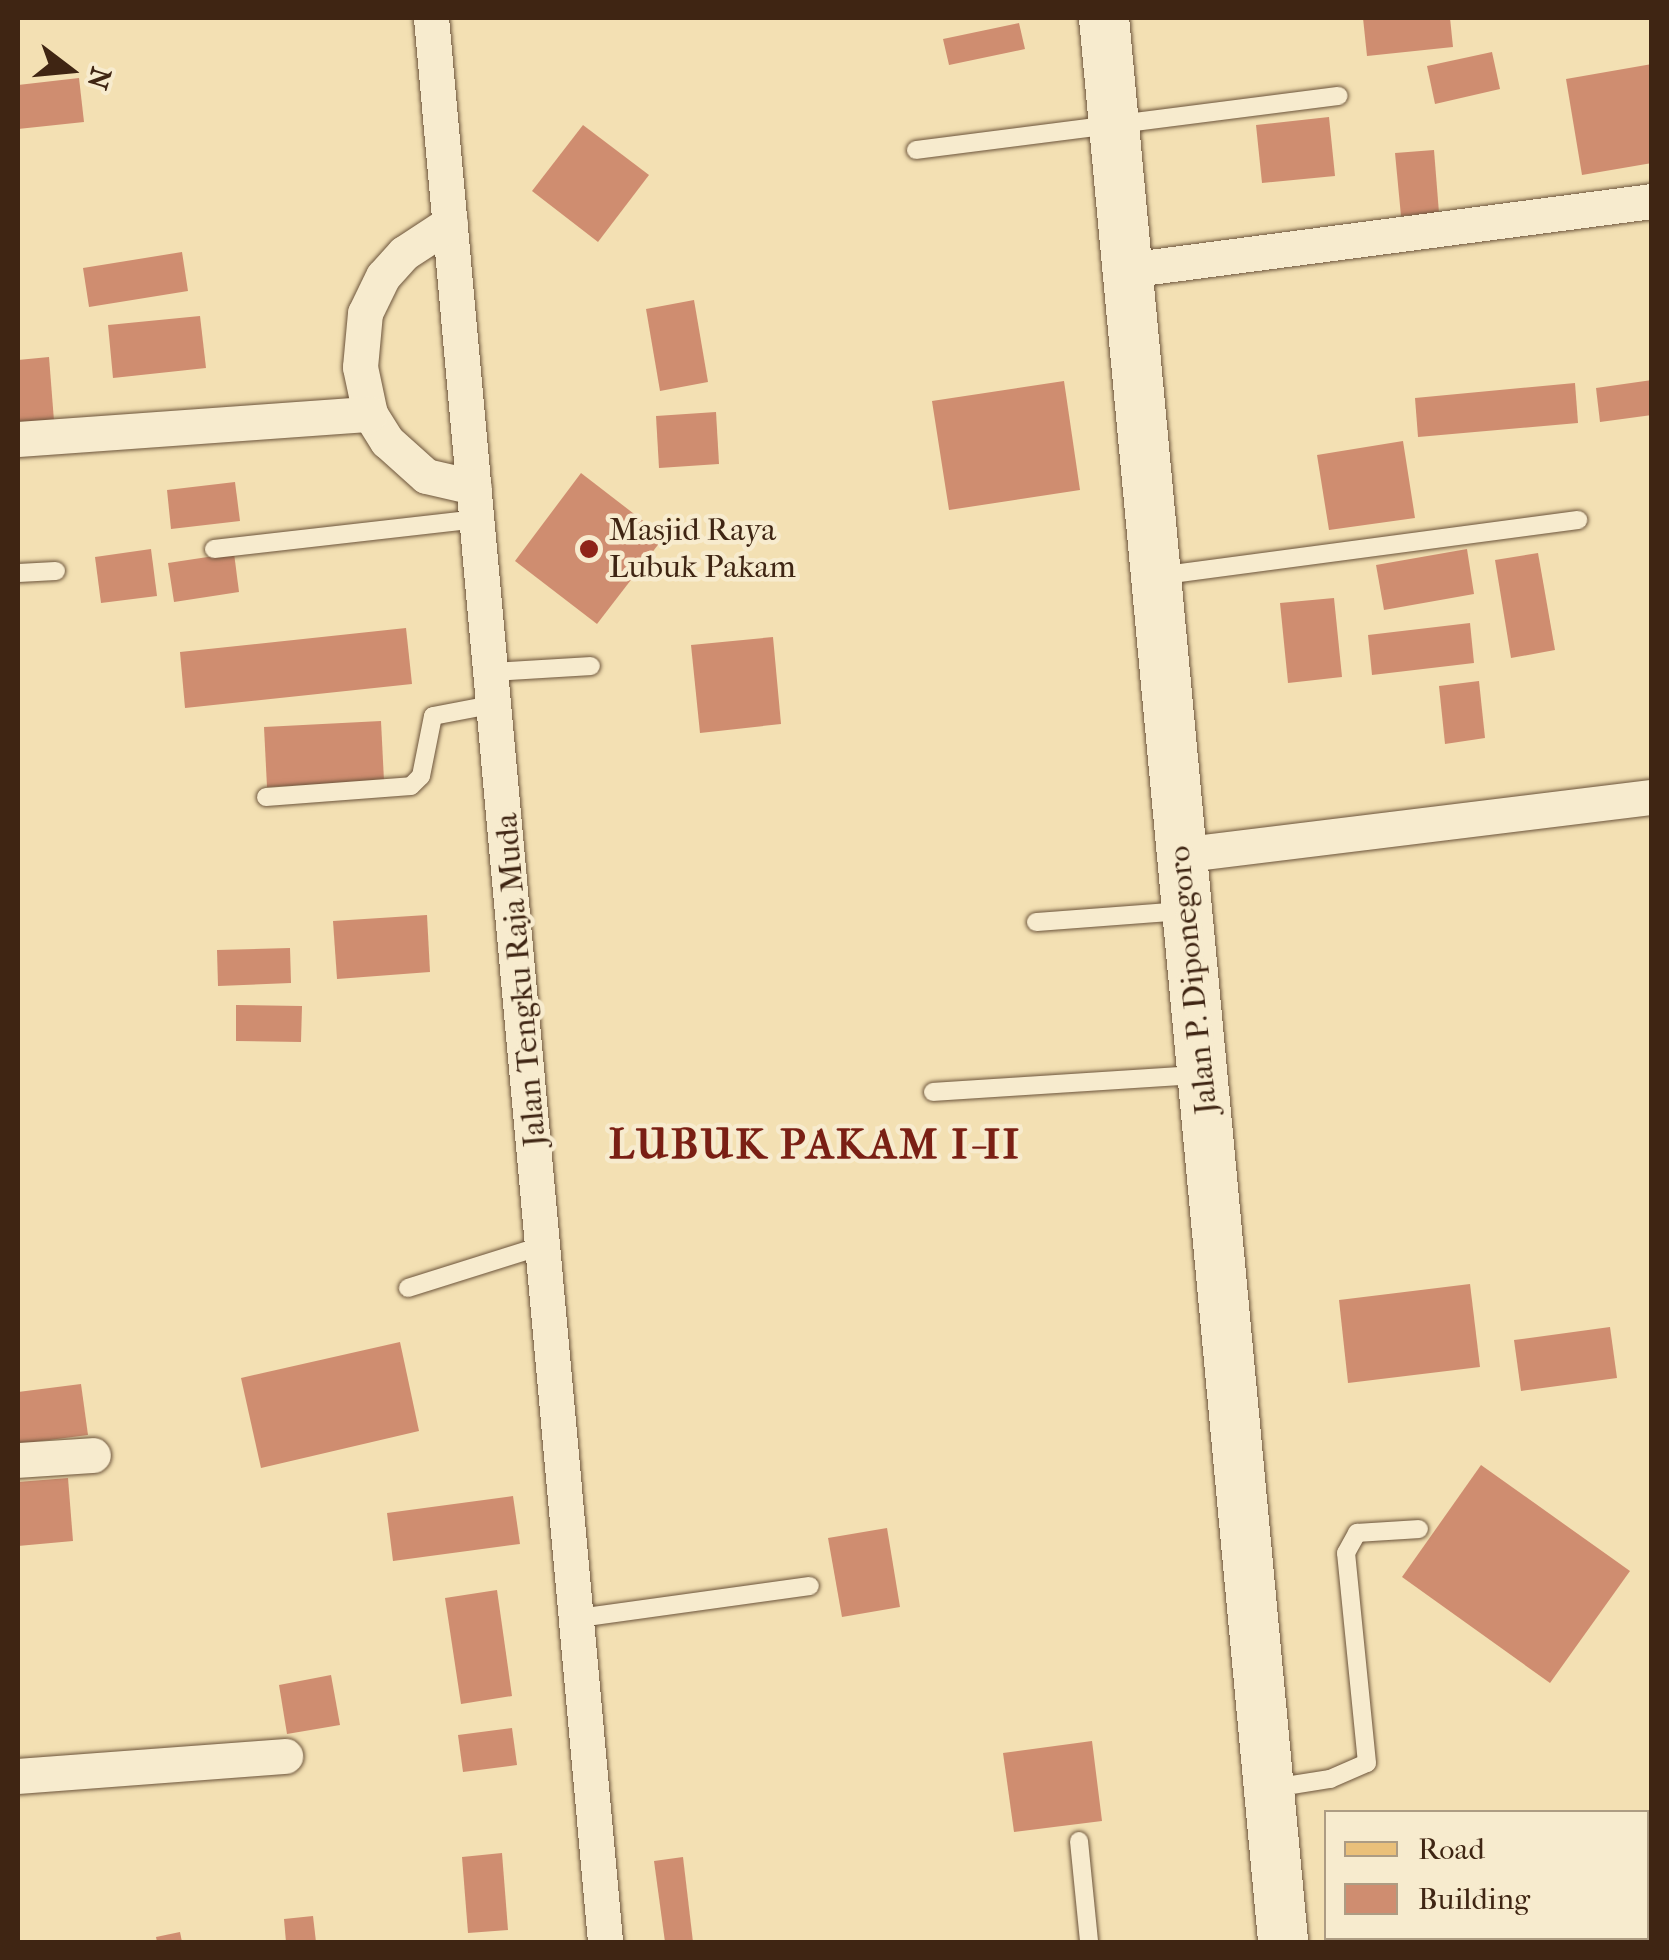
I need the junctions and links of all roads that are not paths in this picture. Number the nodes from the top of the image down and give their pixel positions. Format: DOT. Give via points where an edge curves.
graph roads {
  1 [pos="431,18"];
  2 [pos="1104,18"];
  3 [pos="1339,96"];
  4 [pos="1110,126"];
  5 [pos="916,150"];
  6 [pos="1652,202"];
  7 [pos="450,223"];
  8 [pos="1127,270"];
  9 [pos="370,414"];
  10 [pos="18,439"];
  11 [pos="476,503"];
  12 [pos="1578,520"];
  13 [pos="214,549"];
  14 [pos="56,570"];
  15 [pos="18,573"];
  16 [pos="1153,577"];
  17 [pos="591,666"];
  18 [pos="495,688"];
  19 [pos="266,797"];
  20 [pos="1652,797"];
  21 [pos="1180,854"];
  22 [pos="1184,911"];
  23 [pos="1036,922"];
  24 [pos="1203,1075"];
  25 [pos="933,1092"];
  26 [pos="544,1244"];
  27 [pos="408,1288"];
  28 [pos="93,1455"];
  29 [pos="18,1460"];
  30 [pos="1419,1529"];
  31 [pos="810,1586"];
  32 [pos="579,1618"];
  33 [pos="284,1756"];
  34 [pos="18,1776"];
  35 [pos="1268,1789"];
  36 [pos="1079,1841"];
  37 [pos="605,1942"];
  38 [pos="1090,1942"];
  39 [pos="1283,1942"];
  1 -- 7 [label="street, Jalan Tengku Raja Muda"];
  2 -- 4 [label="main road, Jalan P. Diponegoro"];
  3 -- 4 [label="lane"];
  4 -- 5 [label="lane"];
  4 -- 8 [label="main road, Jalan P. Diponegoro"];
  6 -- 8 [label="street"];
  7 -- 9 [label="street" via="404,253 374,293 360,367"];
  7 -- 11 [label="street, Jalan Tengku Raja Muda"];
  8 -- 16 [label="main road, Jalan P. Diponegoro"];
  9 -- 10 [label="street"];
  9 -- 11 [label="street" via="409,464"];
  11 -- 13 [label="lane"];
  11 -- 18 [label="street, Jalan Tengku Raja Muda"];
  12 -- 16 [label="lane"];
  14 -- 15 [label="lane"];
  16 -- 21 [label="main road, Jalan P. Diponegoro"];
  17 -- 18 [label="lane"];
  18 -- 19 [label="lane" via="433,716 420,776 411,786"];
  18 -- 26 [label="street, Jalan Tengku Raja Muda"];
  20 -- 21 [label="street"];
  21 -- 22 [label="main road, Jalan P. Diponegoro"];
  22 -- 23 [label="lane"];
  22 -- 24 [label="main road, Jalan P. Diponegoro"];
  24 -- 25 [label="lane"];
  24 -- 35 [label="main road, Jalan P. Diponegoro"];
  26 -- 27 [label="lane"];
  26 -- 32 [label="street, Jalan Tengku Raja Muda"];
  28 -- 29 [label="street"];
  30 -- 35 [label="lane" via="1357,1533 1346,1552 1367,1763 1330,1779"];
  31 -- 32 [label="lane"];
  32 -- 37 [label="street, Jalan Tengku Raja Muda"];
  33 -- 34 [label="street"];
  35 -- 39 [label="main road, Jalan P. Diponegoro"];
  36 -- 38 [label="lane"];
}
